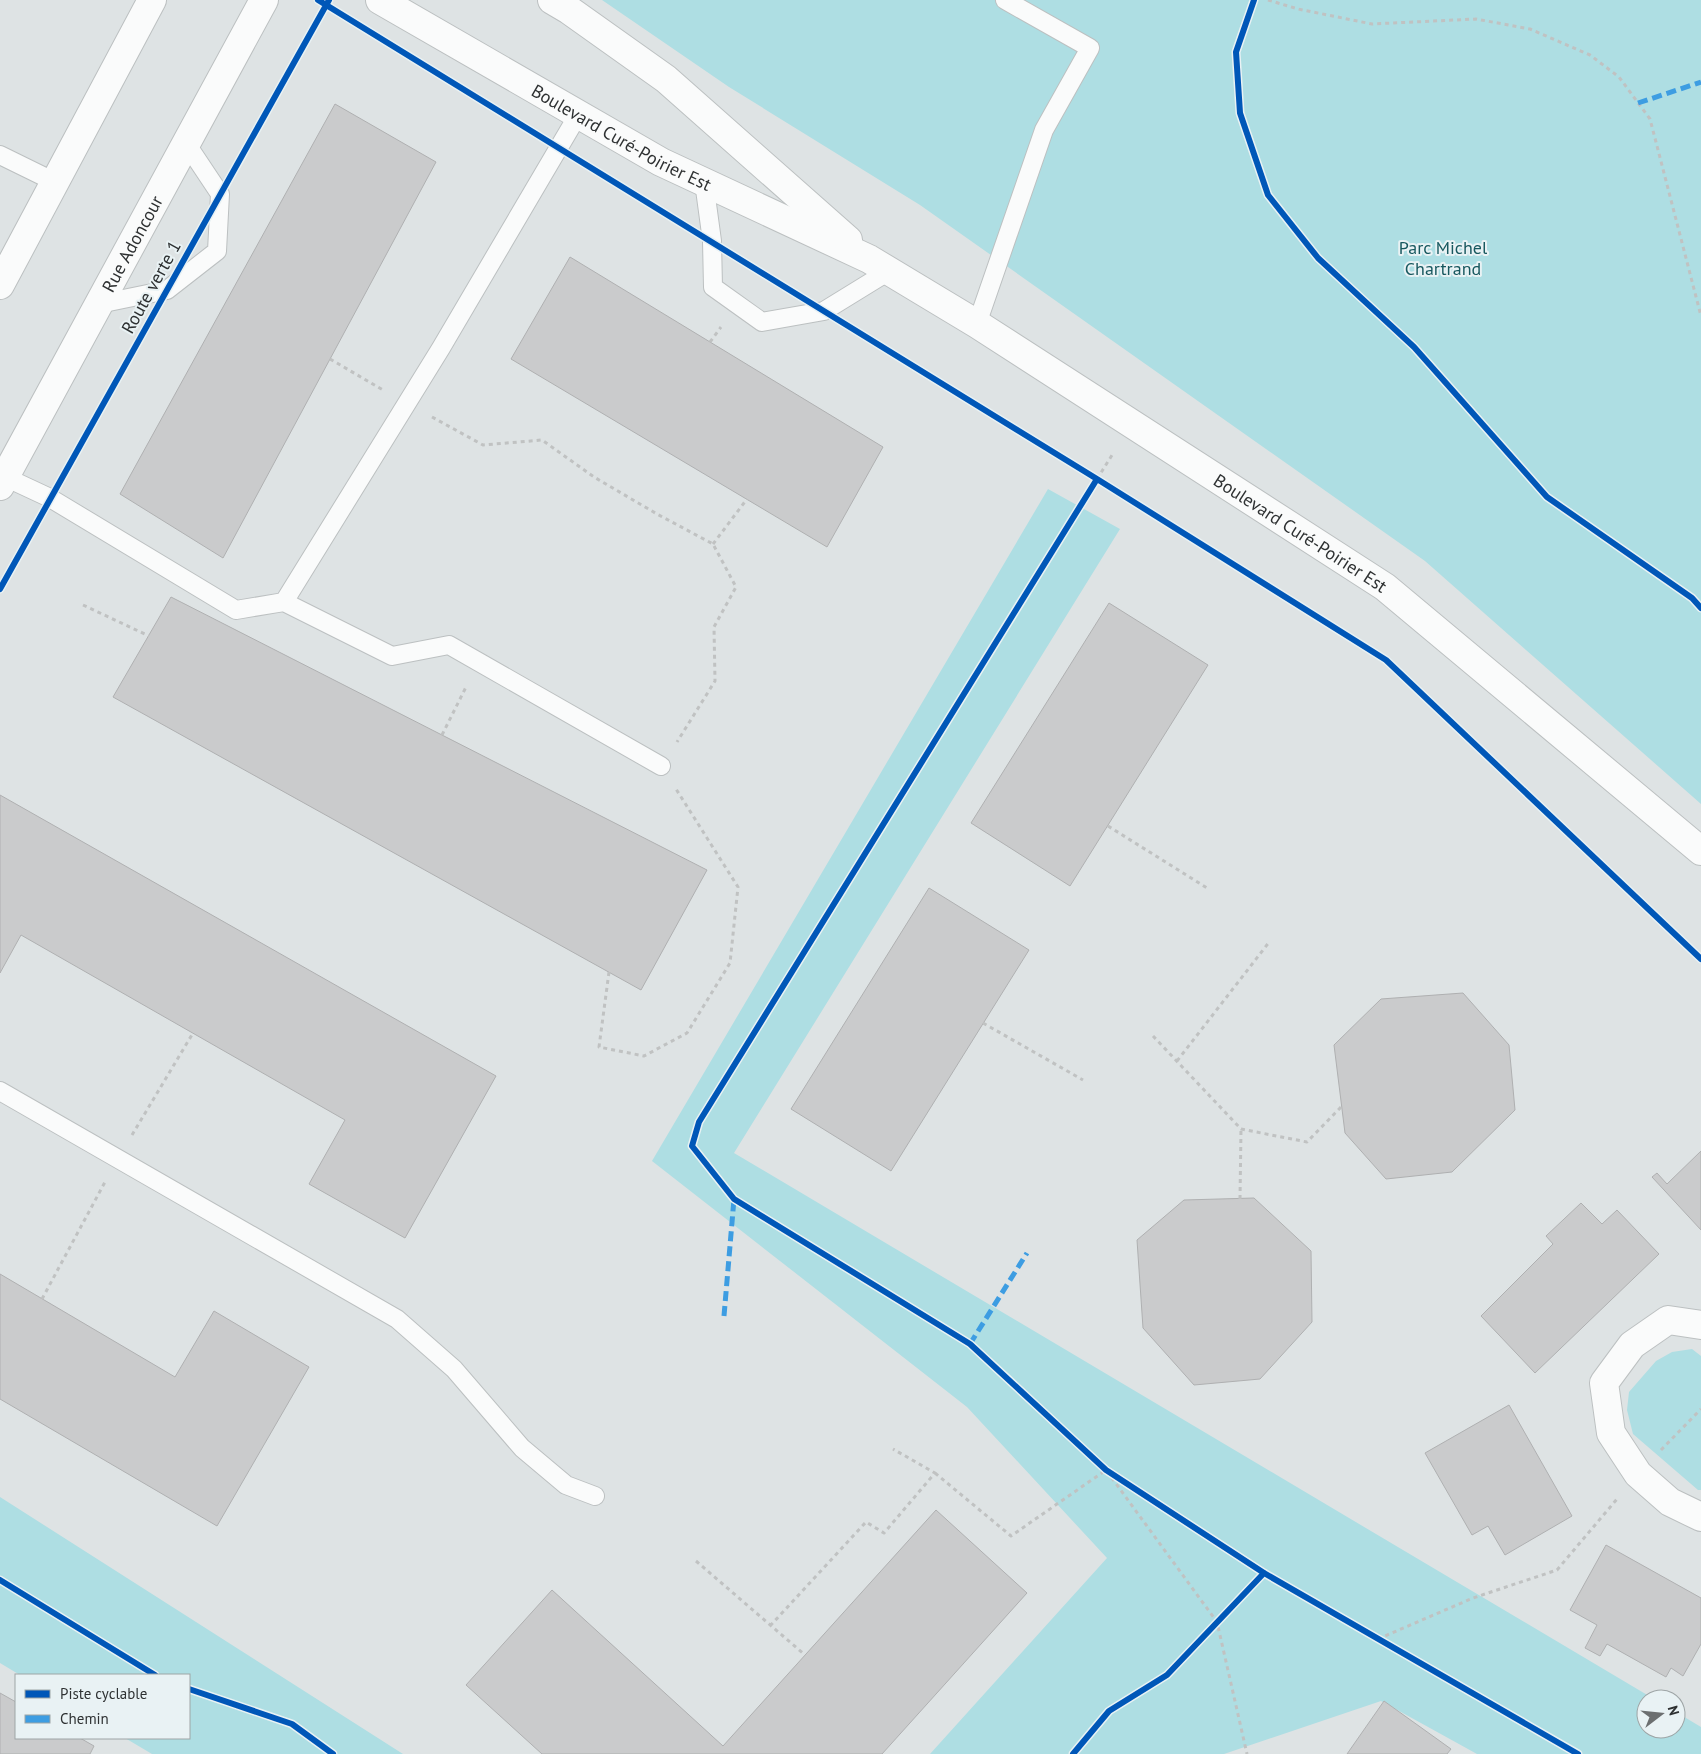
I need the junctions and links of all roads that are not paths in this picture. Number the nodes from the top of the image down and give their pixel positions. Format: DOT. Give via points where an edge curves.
graph roads {
  1 [pos="152,0"];
  2 [pos="264,0"];
  3 [pos="380,0"];
  4 [pos="552,0"];
  5 [pos="1005,0"];
  6 [pos="578,115"];
  7 [pos="186,143"];
  8 [pos="0,155"];
  9 [pos="55,182"];
  10 [pos="704,182"];
  11 [pos="879,265"];
  12 [pos="0,285"];
  13 [pos="99,304"];
  14 [pos="977,324"];
  15 [pos="2,482"];
  16 [pos="284,602"];
  17 [pos="661,766"];
  18 [pos="1701,851"];
  19 [pos="0,1091"];
  20 [pos="1701,1325"];
  21 [pos="595,1496"];
  22 [pos="1701,1517"];
  1 -- 9 [label="main road"];
  2 -- 7 [label="main road, Rue Adoncour"];
  3 -- 6 [label="main road, Boulevard Curé-Poirier Est"];
  4 -- 11 [label="main road, Boulevard Curé-Poirier Est" via="666,79"];
  5 -- 14 [label="lane" via="1090,48 1044,130"];
  6 -- 10 [label="main road, Boulevard Curé-Poirier Est" via="661,162"];
  6 -- 16 [label="lane" via="407,404"];
  7 -- 13 [label="main road, Rue Adoncour"];
  7 -- 13 [label="lane" via="220,194 217,251 167,290"];
  8 -- 9 [label="lane"];
  9 -- 12 [label="main road"];
  10 -- 11 [label="main road, Boulevard Curé-Poirier Est"];
  10 -- 11 [label="lane" via="712,241 713,287 762,322 824,311"];
  11 -- 14 [label="main road, Boulevard Curé-Poirier Est"];
  13 -- 15 [label="main road, Rue Adoncour"];
  14 -- 18 [label="main road, Boulevard Curé-Poirier Est" via="1385,587"];
  15 -- 16 [label="lane" via="50,498 236,610"];
  16 -- 17 [label="lane" via="392,656 449,645"];
  19 -- 21 [label="lane" via="396,1319 454,1369 522,1448 566,1485"];
  20 -- 22 [label="main road" via="1668,1320 1632,1345 1604,1383 1610,1433 1638,1474 1670,1502"];
}
